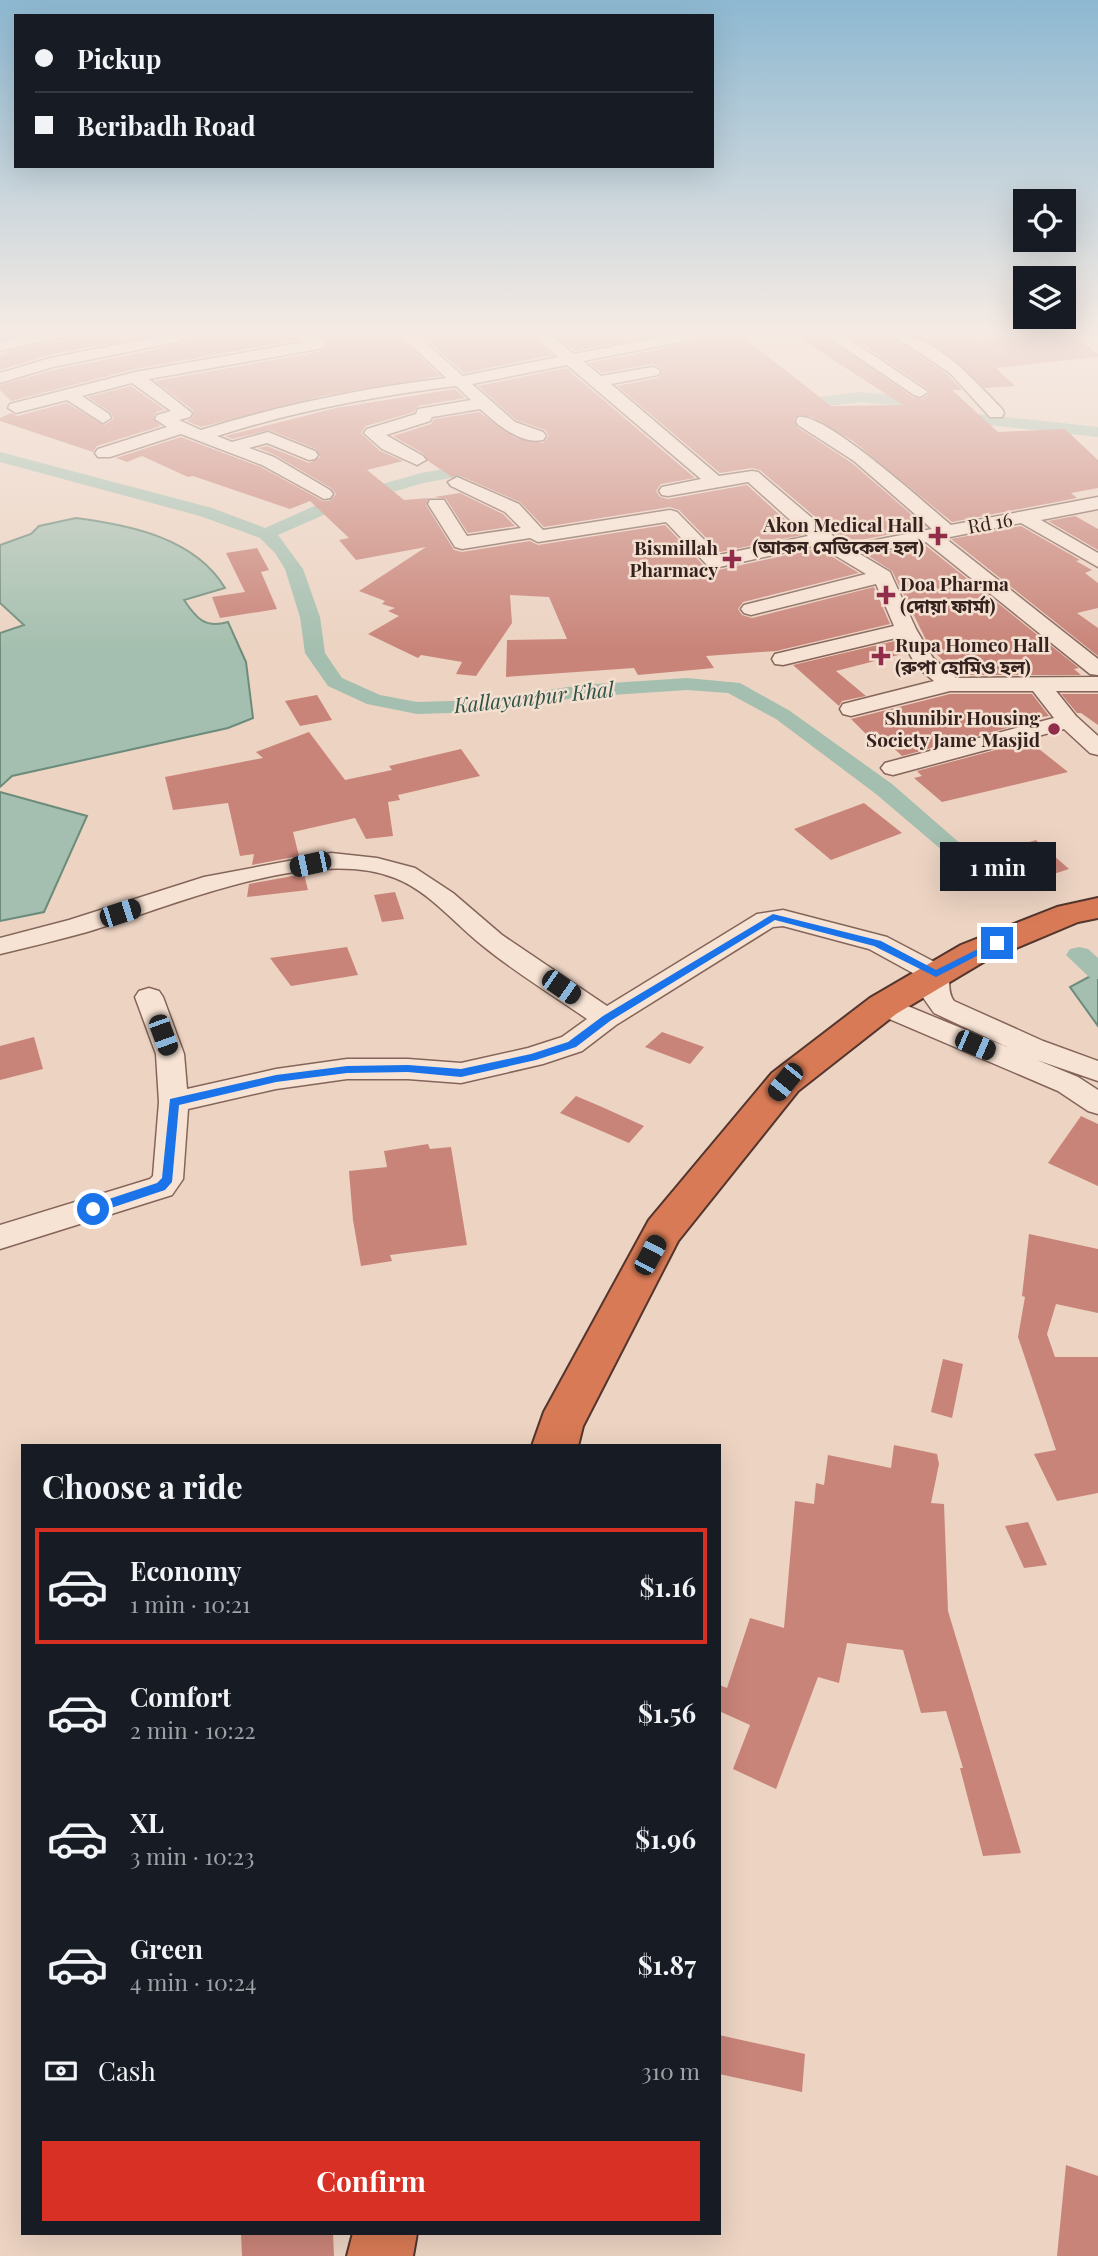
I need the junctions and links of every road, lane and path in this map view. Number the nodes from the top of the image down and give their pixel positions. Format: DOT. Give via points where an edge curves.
graph roads {
  1 [pos="147,439"];
  2 [pos="210,439"];
  3 [pos="260,439"];
  4 [pos="273,439"];
  5 [pos="381,439"];
  6 [pos="668,439"];
  7 [pos="832,439"];
  8 [pos="234,447"];
  9 [pos="104,453"];
  10 [pos="309,455"];
  11 [pos="417,460"];
  12 [pos="457,482"];
  13 [pos="715,482"];
  14 [pos="668,491"];
  15 [pos="324,494"];
  16 [pos="1098,503"];
  17 [pos="437,504"];
  18 [pos="1023,517"];
  19 [pos="535,532"];
  20 [pos="937,533"];
  21 [pos="822,539"];
  22 [pos="842,552"];
  23 [pos="1098,561"];
  24 [pos="883,576"];
  25 [pos="751,609"];
  26 [pos="906,629"];
  27 [pos="783,659"];
  28 [pos="1098,669"];
  29 [pos="950,684"];
  30 [pos="1098,684"];
  31 [pos="1039,685"];
  32 [pos="851,709"];
  33 [pos="1068,721"];
  34 [pos="1098,748"];
  35 [pos="893,768"];
  36 [pos="1098,908"];
  37 [pos="0,946"];
  38 [pos="936,974"];
  39 [pos="149,997"];
  40 [pos="883,1006"];
  41 [pos="606,1018"];
  42 [pos="1098,1071"];
  43 [pos="174,1102"];
  44 [pos="1098,1104"];
  45 [pos="0,1237"];
  46 [pos="555,1444"];
  47 [pos="385,2235"];
  48 [pos="380,2256"];
  1 -- 9 [label="street"];
  2 -- 8 [label="street"];
  3 -- 8 [label="street"];
  4 -- 10 [label="street"];
  5 -- 11 [label="street"];
  6 -- 13 [label="street"];
  7 -- 20 [label="street" via="860,457"];
  8 -- 15 [label="street"];
  12 -- 19 [label="street" via="512,508"];
  13 -- 14 [label="street"];
  13 -- 21 [label="street" via="752,476"];
  16 -- 18 [label="street, Rd 16"];
  17 -- 19 [label="street" via="462,543"];
  18 -- 20 [label="street, Rd 16"];
  18 -- 23 [label="street"];
  19 -- 21 [label="street" via="538,536 670,516 715,562"];
  20 -- 22 [label="street, Rd 16"];
  20 -- 28 [label="street"];
  21 -- 22 [label="street"];
  22 -- 24 [label="street"];
  24 -- 25 [label="street"];
  24 -- 26 [label="street"];
  26 -- 27 [label="street"];
  26 -- 29 [label="street" via="925,662"];
  29 -- 31 [label="street"];
  29 -- 32 [label="street"];
  30 -- 31 [label="street"];
  31 -- 33 [label="street"];
  33 -- 34 [label="street"];
  33 -- 35 [label="street"];
  36 -- 38 [label="highway" via="1069,914 973,953"];
  37 -- 41 [label="street" via="213,882 331,860 365,864 406,873 444,898 493,941"];
  38 -- 40 [label="highway"];
  38 -- 41 [label="street" via="878,943 773,917"];
  38 -- 42 [label="street" via="936,996 944,1007 1033,1048"];
  39 -- 43 [label="street" via="170,1054"];
  40 -- 44 [label="street" via="1068,1084"];
  40 -- 46 [label="highway" via="785,1082 663,1231 560,1424"];
  41 -- 43 [label="street" via="572,1044 461,1073 347,1069"];
  43 -- 45 [label="street" via="170,1169 161,1186"];
  47 -- 48 [label="highway"];
}
